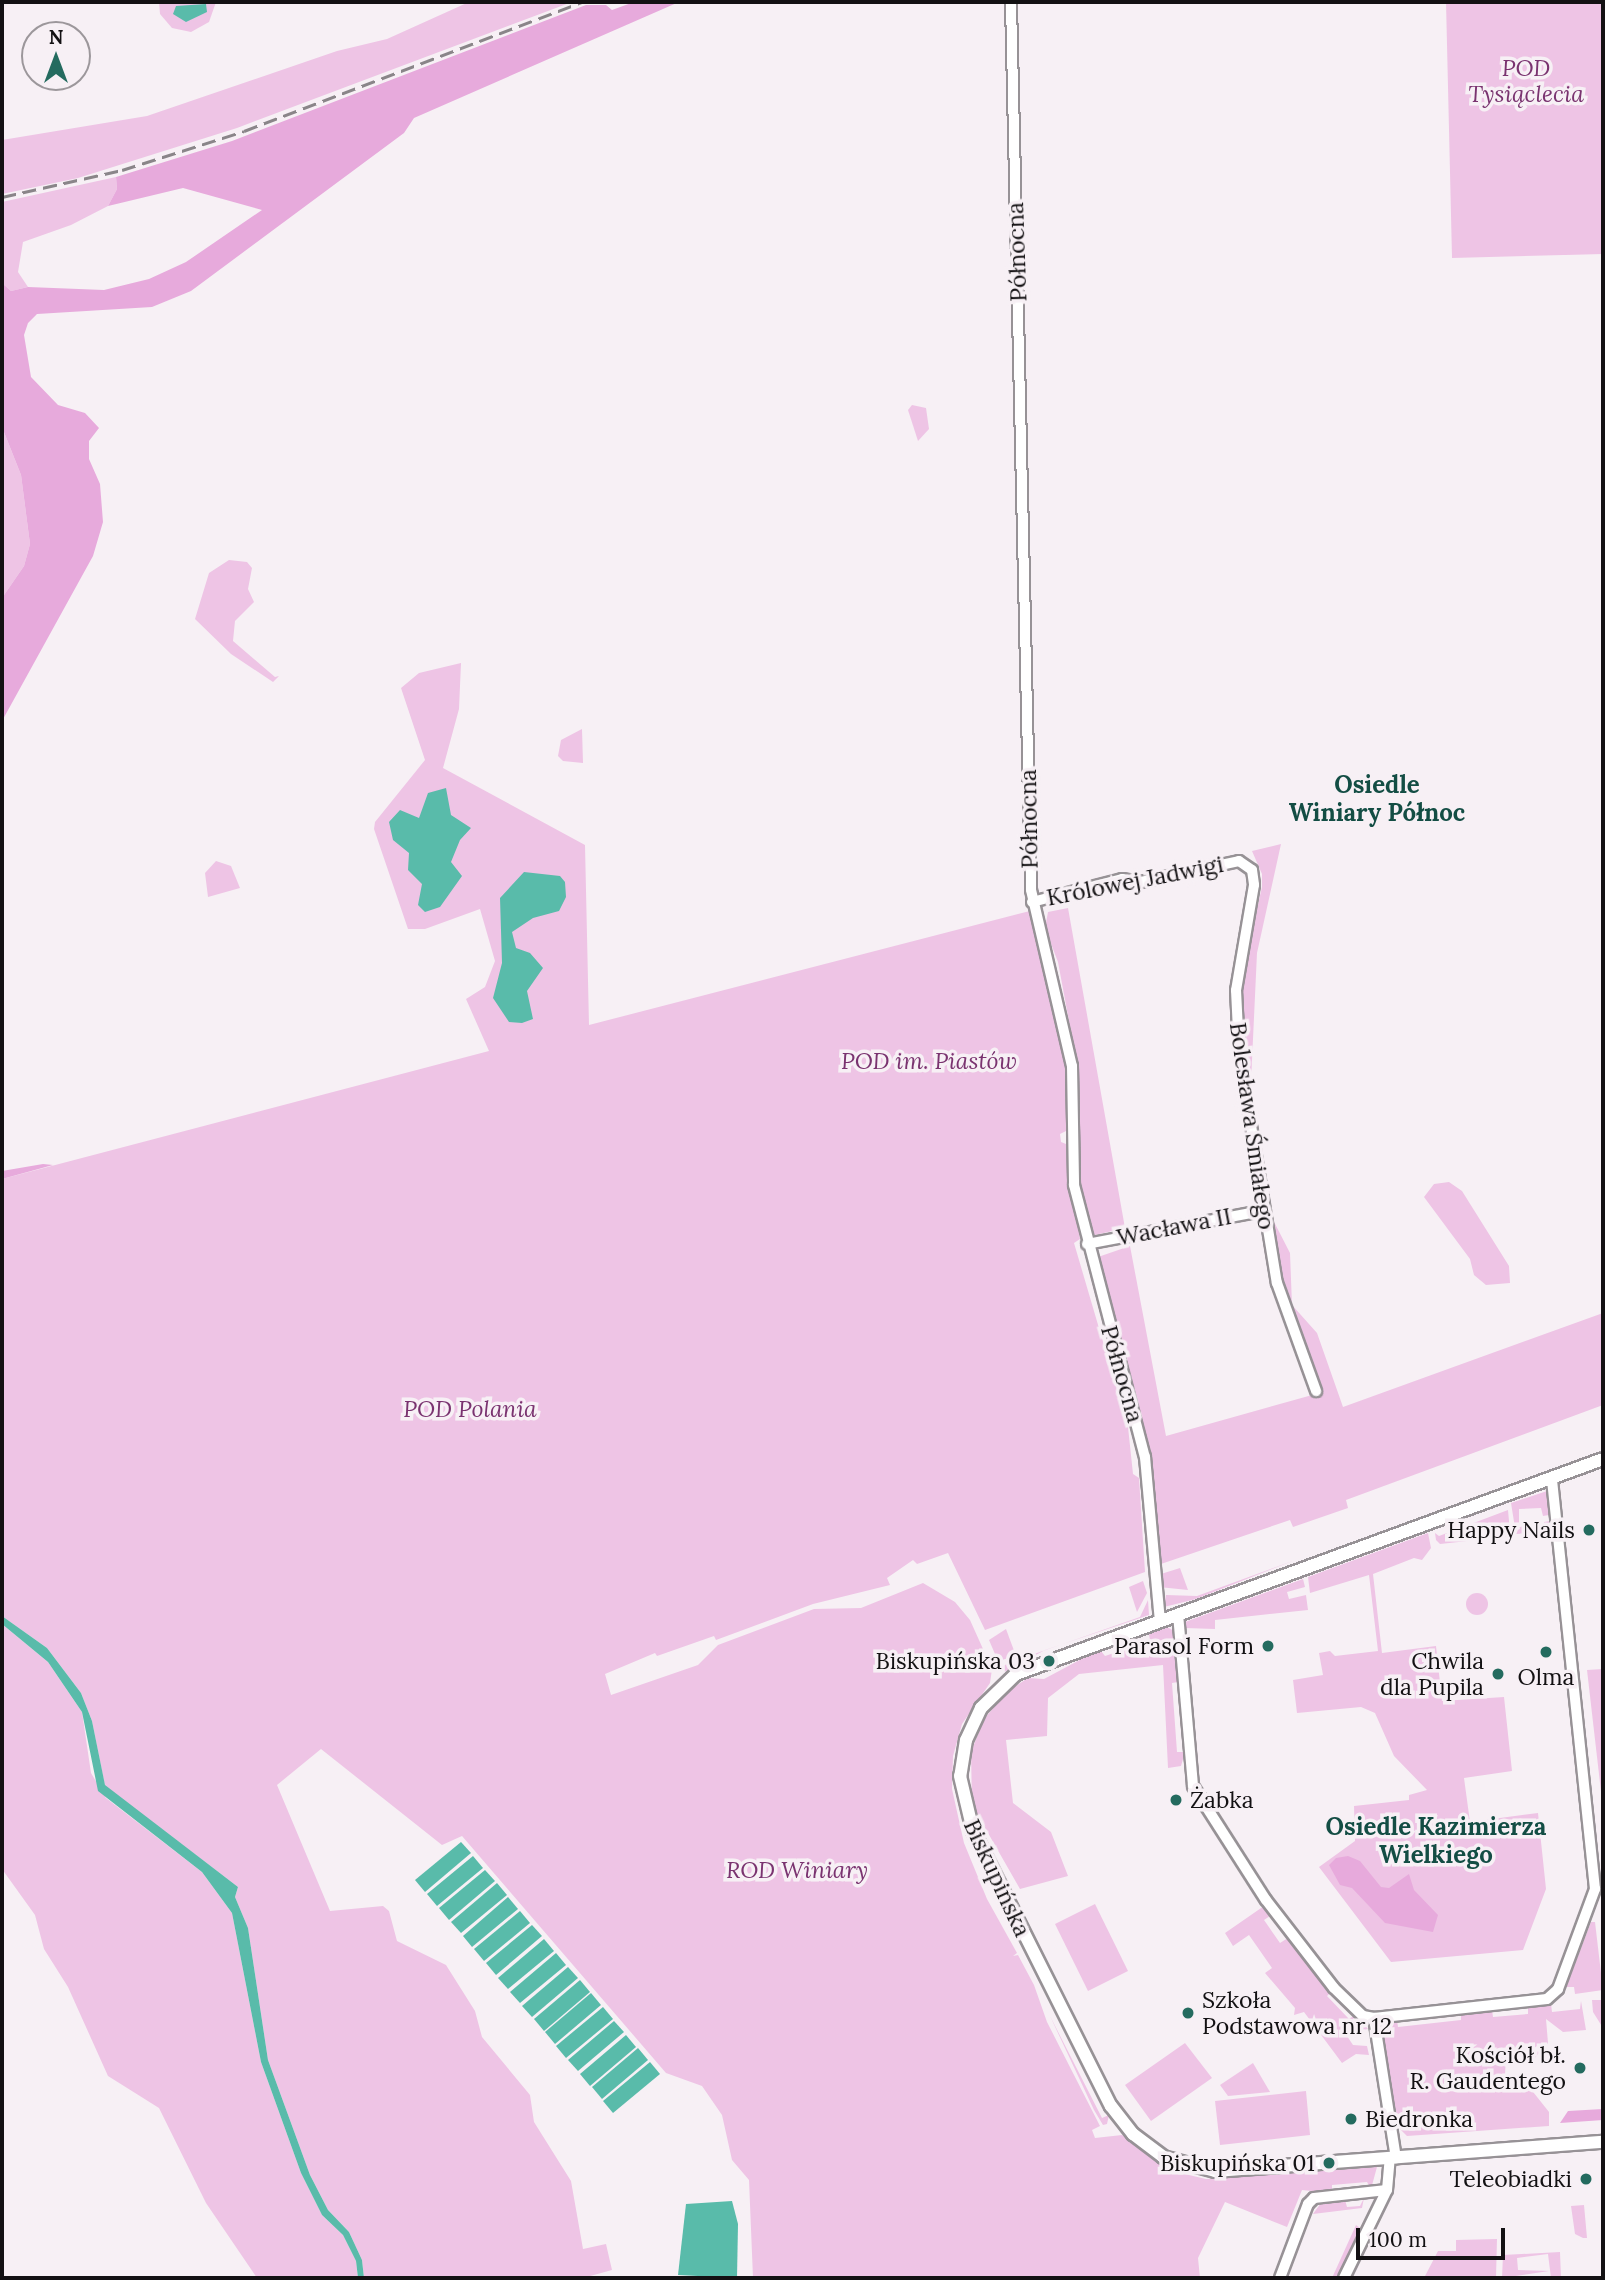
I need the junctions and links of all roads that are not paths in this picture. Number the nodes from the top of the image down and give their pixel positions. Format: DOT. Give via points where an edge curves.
graph roads {
  1 [pos="1011,2"];
  2 [pos="1239,861"];
  3 [pos="1032,902"];
  4 [pos="1262,1211"];
  5 [pos="1087,1244"];
  6 [pos="1316,1391"];
  7 [pos="1603,1459"];
  8 [pos="1552,1478"];
  9 [pos="1178,1614"];
  10 [pos="1160,1621"];
  11 [pos="1374,2018"];
  12 [pos="1603,2142"];
  13 [pos="1393,2158"];
  14 [pos="1387,2190"];
  15 [pos="1280,2278"];
  16 [pos="1344,2278"];
  1 -- 3 [label="street, Północna"];
  2 -- 3 [label="street, Królowej Jadwigi" via="1141,882 1122,879"];
  2 -- 4 [label="street, Bolesława Śmiałego" via="1250,867 1254,878 1238,967 1236,1011"];
  3 -- 5 [label="street, Północna" via="1072,1066 1071,1157"];
  4 -- 5 [label="street, Wacława II"];
  4 -- 6 [label="street, Bolesława Śmiałego" via="1277,1283"];
  5 -- 10 [label="street, Północna" via="1145,1457"];
  7 -- 8 [label="street, Biskupińska"];
  8 -- 9 [label="street, Biskupińska"];
  8 -- 11 [label="street" via="1595,1889 1558,1989 1547,1999"];
  9 -- 10 [label="street, Biskupińska"];
  9 -- 11 [label="street" via="1194,1786 1304,1953 1363,2016"];
  10 -- 13 [label="street, Biskupińska" via="1021,1672 990,1695 970,1728 961,1764 962,1800 973,1831 1111,2106 1146,2146 1178,2163 1215,2171"];
  11 -- 13 [label="street"];
  12 -- 13 [label="street, Biskupińska"];
  13 -- 14 [label="street"];
  14 -- 15 [label="street" via="1314,2198"];
  14 -- 16 [label="street"];
}
